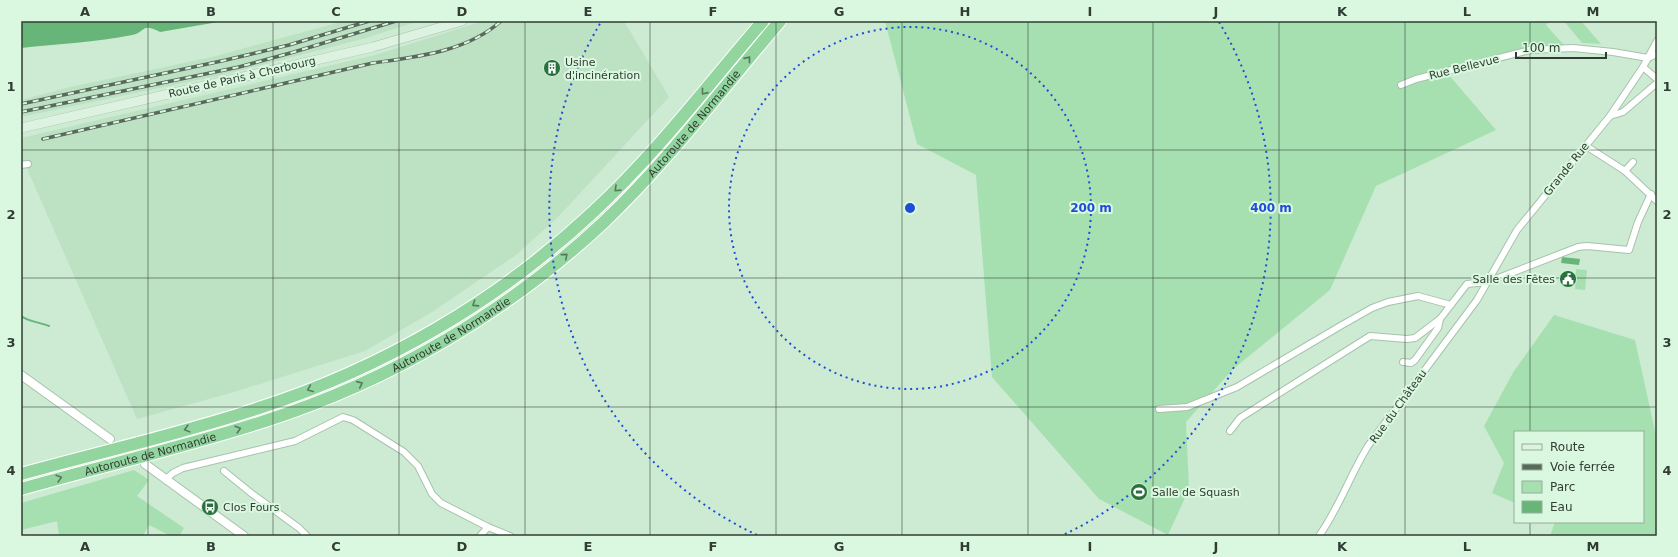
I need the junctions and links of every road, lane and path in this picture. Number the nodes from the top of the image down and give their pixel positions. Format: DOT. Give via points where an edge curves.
graph roads {
  1 [pos="462,21"];
  2 [pos="762,21"];
  3 [pos="780,21"];
  4 [pos="1657,41"];
  5 [pos="1657,54"];
  6 [pos="1648,58"];
  7 [pos="1643,67"];
  8 [pos="1649,72"];
  9 [pos="1657,79"];
  10 [pos="1401,85"];
  11 [pos="1654,86"];
  12 [pos="1610,116"];
  13 [pos="21,128"];
  14 [pos="1586,146"];
  15 [pos="1633,162"];
  16 [pos="28,164"];
  17 [pos="21,165"];
  18 [pos="1624,171"];
  19 [pos="1651,194"];
  20 [pos="1657,201"];
  21 [pos="1488,282"];
  22 [pos="1451,305"];
  23 [pos="1440,319"];
  24 [pos="1403,362"];
  25 [pos="21,375"];
  26 [pos="1159,409"];
  27 [pos="1230,431"];
  28 [pos="110,439"];
  29 [pos="145,464"];
  30 [pos="224,471"];
  31 [pos="21,474"];
  32 [pos="166,479"];
  33 [pos="21,489"];
  34 [pos="488,527"];
  35 [pos="244,536"];
  36 [pos="307,536"];
  37 [pos="480,536"];
  38 [pos="510,536"];
  39 [pos="1319,536"];
  1 -- 13 [label="main road, Route de Paris à Cherbourg" via="373,47"];
  2 -- 31 [label="highway, Autoroute de Normandie, one-way" via="672,131 592,213 508,283 437,329 358,369 260,408"];
  33 -- 3 [label="highway, Autoroute de Normandie, one-way" via="213,436 308,405 360,384 411,359 480,318 534,281 603,222 643,183 680,143"];
  4 -- 6 [label="street, Grande Rue"];
  5 -- 6 [label="street"];
  6 -- 7 [label="street, Grande Rue"];
  6 -- 10 [label="street, Rue Bellevue" via="1574,48 1530,50"];
  7 -- 8 [label="street"];
  7 -- 12 [label="street, Grande Rue"];
  8 -- 9 [label="street"];
  8 -- 11 [label="street"];
  11 -- 12 [label="street" via="1623,112"];
  12 -- 14 [label="street, Grande Rue"];
  14 -- 18 [label="street"];
  14 -- 21 [label="street, Grande Rue" via="1517,230"];
  15 -- 18 [label="street"];
  16 -- 17 [label="street"];
  18 -- 19 [label="street"];
  19 -- 20 [label="street"];
  19 -- 21 [label="street" via="1629,250 1578,247"];
  21 -- 22 [label="street" via="1467,284"];
  21 -- 39 [label="street, Rue du Château" via="1368,446 1330,520"];
  22 -- 23 [label="street"];
  22 -- 26 [label="street" via="1418,296 1388,302 1342,325 1238,388 1187,408"];
  23 -- 24 [label="street" via="1438,328 1415,360 1411,363"];
  23 -- 27 [label="street" via="1415,338 1370,336 1240,418"];
  25 -- 28 [label="street"];
  29 -- 32 [label="street"];
  30 -- 36 [label="street"];
  32 -- 34 [label="street" via="178,470 295,441 343,417 353,420 404,452 418,466 432,494 441,503"];
  32 -- 35 [label="street"];
  34 -- 37 [label="street"];
  34 -- 38 [label="street"];
}
